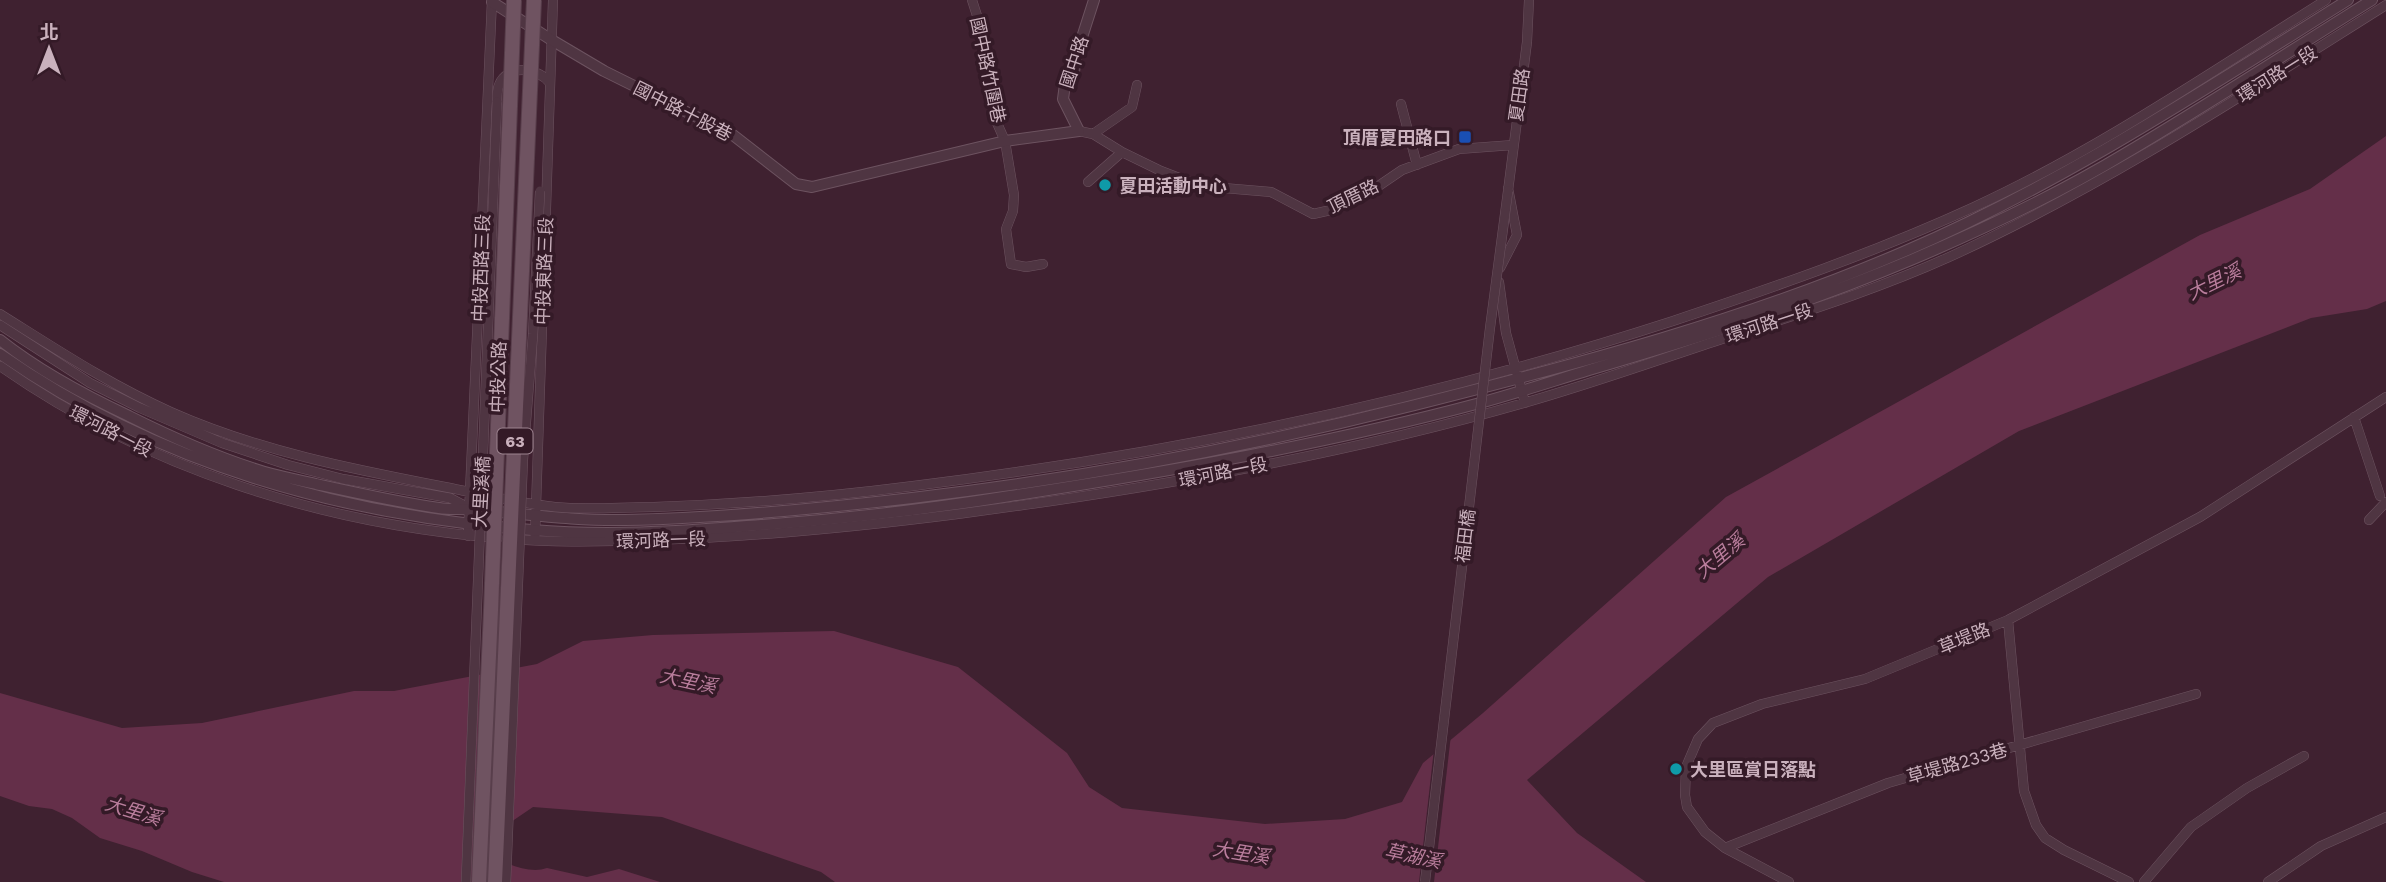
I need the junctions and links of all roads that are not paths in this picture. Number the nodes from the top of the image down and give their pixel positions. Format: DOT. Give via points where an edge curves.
graph roads {
  1 [pos="514,0"];
  2 [pos="534,0"];
  3 [pos="553,0"];
  4 [pos="972,0"];
  5 [pos="1094,0"];
  6 [pos="1529,0"];
  7 [pos="2326,0"];
  8 [pos="2348,0"];
  9 [pos="2372,0"];
  10 [pos="491,1"];
  11 [pos="2386,5"];
  12 [pos="550,39"];
  13 [pos="491,63"];
  14 [pos="550,84"];
  15 [pos="1137,85"];
  16 [pos="497,102"];
  17 [pos="1401,104"];
  18 [pos="1079,131"];
  19 [pos="1093,134"];
  20 [pos="1005,141"];
  21 [pos="548,145"];
  22 [pos="1513,145"];
  23 [pos="1122,152"];
  24 [pos="1417,165"];
  25 [pos="1088,182"];
  26 [pos="1508,189"];
  27 [pos="1043,264"];
  28 [pos="0,314"];
  29 [pos="0,325"];
  30 [pos="0,340"];
  31 [pos="0,354"];
  32 [pos="0,366"];
  33 [pos="1518,380"];
  34 [pos="111,388"];
  35 [pos="2386,397"];
  36 [pos="1525,403"];
  37 [pos="97,413"];
  38 [pos="2354,417"];
  39 [pos="471,492"];
  40 [pos="2383,499"];
  41 [pos="536,503"];
  42 [pos="471,509"];
  43 [pos="536,517"];
  44 [pos="2369,520"];
  45 [pos="469,524"];
  46 [pos="468,536"];
  47 [pos="535,536"];
  48 [pos="2008,620"];
  49 [pos="2196,694"];
  50 [pos="2020,745"];
  51 [pos="2304,757"];
  52 [pos="2386,817"];
  53 [pos="1725,848"];
  54 [pos="466,882"];
  55 [pos="479,882"];
  56 [pos="495,882"];
  57 [pos="506,882"];
  58 [pos="1425,882"];
  59 [pos="1789,882"];
  60 [pos="2129,882"];
  61 [pos="2144,882"];
  62 [pos="2268,882"];
  1 -- 55 [label="main road, 中投公路 / 63, bridge"];
  2 -- 56 [label="main road, 中投公路 / 63, bridge"];
  3 -- 12 [label="street, 中投東路三段"];
  4 -- 20 [label="street, 國中路竹圍巷" via="993,114"];
  5 -- 18 [label="street, 國中路" via="1062,99"];
  6 -- 22 [label="street, 夏田路"];
  7 -- 33 [label="street, 環河路一段" via="2113,134 1977,205 1884,246"];
  8 -- 33 [label="street, 環河路一段" via="2118,142 1982,217 1896,255 1763,304"];
  9 -- 33 [label="street, 環河路一段" via="2124,155 1913,259 1662,349"];
  10 -- 12 [label="street, 國中路十股巷"];
  10 -- 13 [label="street, 中投西路三段"];
  11 -- 36 [label="street, 環河路一段" via="2172,139 1944,259 1834,302"];
  12 -- 14 [label="street, 中投東路三段"];
  12 -- 20 [label="street, 國中路十股巷" via="733,135 796,184 807,187"];
  13 -- 16 [label="street"];
  13 -- 39 [label="street, 中投西路三段"];
  14 -- 16 [label="street" via="538,73 513,72 498,87"];
  14 -- 21 [label="street, 中投東路三段"];
  15 -- 19 [label="street" via="1132,107"];
  16 -- 54 [label="street, 大里溪橋, bridge"];
  17 -- 24 [label="street"];
  18 -- 19 [label="street, 頂厝路"];
  18 -- 20 [label="street"];
  19 -- 23 [label="street, 頂厝路"];
  20 -- 27 [label="street, 國中路竹圍巷" via="1014,195 1006,229 1011,264"];
  21 -- 41 [label="street, 中投東路三段"];
  21 -- 57 [label="street, bridge" via="540,191 523,460"];
  22 -- 24 [label="street, 頂厝路" via="1459,149"];
  22 -- 26 [label="street, 夏田路"];
  23 -- 24 [label="street, 頂厝路" via="1200,186 1271,192 1313,214 1331,210"];
  23 -- 25 [label="street"];
  26 -- 33 [label="street" via="1517,235 1500,266 1498,290"];
  26 -- 58 [label="street, 福田橋, bridge"];
  28 -- 34 [label="street, 環河路一段"];
  29 -- 34 [label="street, 環河路一段" via="63,367"];
  30 -- 37 [label="street, 環河路一段" via="85,395"];
  31 -- 37 [label="street, 環河路一段"];
  32 -- 37 [label="street, 環河路一段" via="70,411"];
  33 -- 36 [label="street"];
  33 -- 41 [label="street, 環河路一段" via="1006,475 697,506 588,508"];
  33 -- 43 [label="street, 環河路一段" via="1201,454 975,491 713,516"];
  33 -- 47 [label="street, 環河路一段" via="1421,417 1093,484 880,514 684,531"];
  34 -- 37 [label="street"];
  34 -- 39 [label="street, 環河路一段" via="300,458"];
  34 -- 42 [label="street, 環河路一段" via="222,443 288,465 450,498"];
  35 -- 38 [label="street, 草堤路"];
  36 -- 47 [label="street, 環河路一段" via="1211,475 1004,508 838,530 696,539"];
  37 -- 42 [label="street, 環河路一段" via="155,429 258,470 362,495"];
  37 -- 45 [label="street, 環河路一段" via="151,440 256,480 370,509"];
  37 -- 46 [label="street, 環河路一段" via="160,456 259,492 368,519"];
  38 -- 40 [label="street"];
  38 -- 48 [label="street, 草堤路" via="2200,517"];
  39 -- 41 [label="street, 環河路一段"];
  39 -- 42 [label="street, 中投西路三段"];
  40 -- 44 [label="street"];
  41 -- 43 [label="street, 中投東路三段"];
  42 -- 43 [label="street, 環河路一段"];
  42 -- 45 [label="street, 中投西路三段"];
  43 -- 47 [label="street, 中投東路三段"];
  45 -- 46 [label="street, 中投西路三段"];
  45 -- 47 [label="street, 環河路一段"];
  46 -- 47 [label="street, 環河路一段"];
  48 -- 50 [label="street"];
  48 -- 53 [label="street, 草堤路" via="1865,679 1762,704 1713,723 1690,754 1685,795 1696,823"];
  49 -- 50 [label="street, 草堤路233巷"];
  50 -- 53 [label="street, 草堤路233巷" via="1888,783"];
  50 -- 60 [label="street" via="2024,791 2045,838"];
  51 -- 61 [label="street" via="2247,788 2191,827"];
  52 -- 62 [label="street" via="2321,846"];
  53 -- 59 [label="street, 草堤路"];
}
